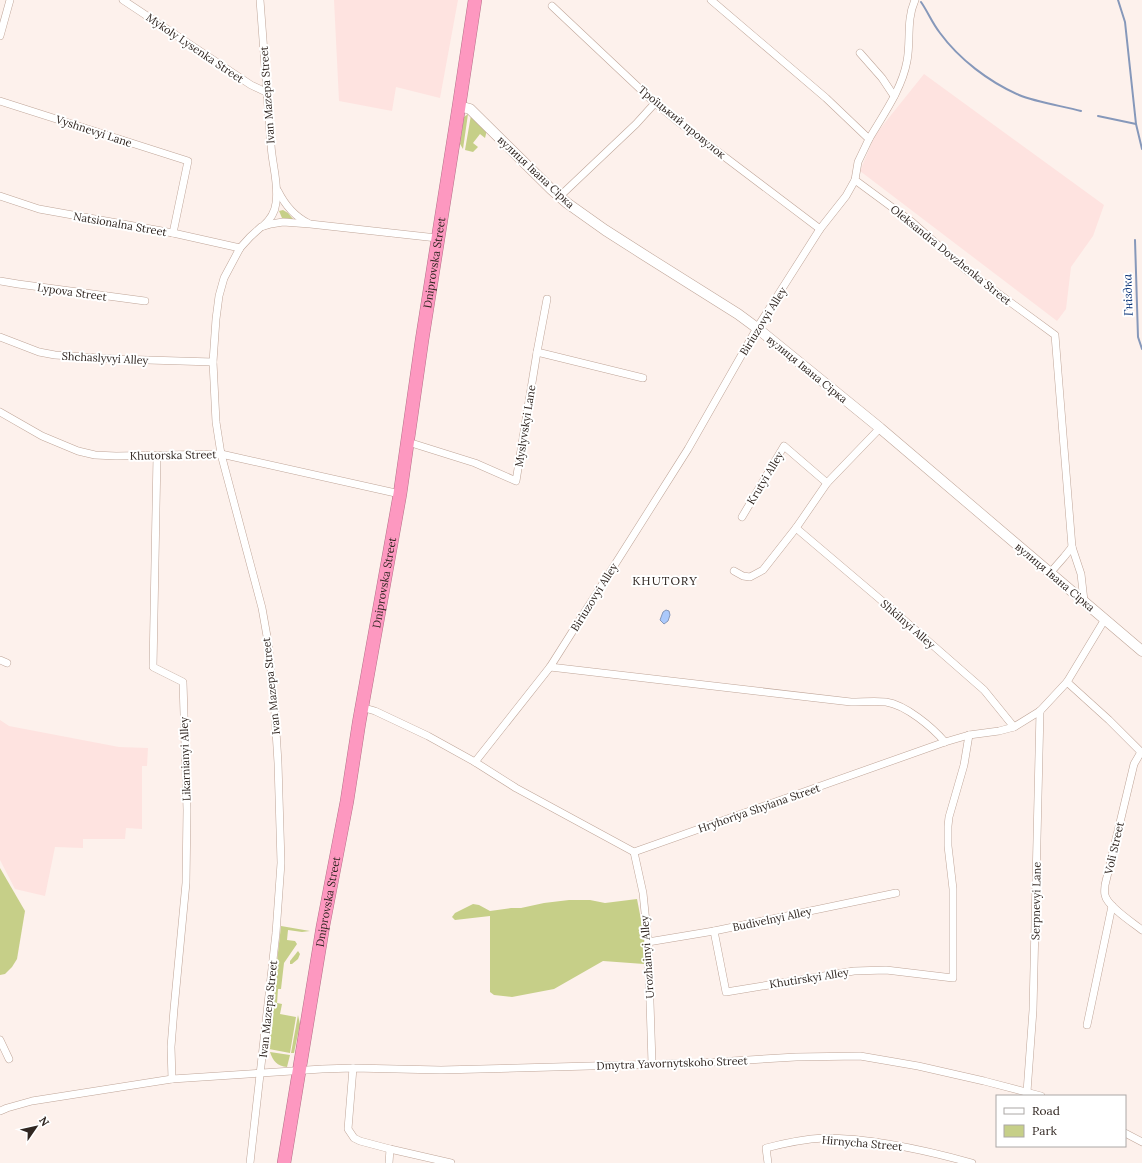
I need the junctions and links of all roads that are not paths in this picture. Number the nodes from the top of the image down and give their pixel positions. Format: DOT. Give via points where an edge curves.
graph roads {
  1 [pos="9,0"];
  2 [pos="123,0"];
  3 [pos="260,0"];
  4 [pos="475,0"];
  5 [pos="711,0"];
  6 [pos="915,0"];
  7 [pos="552,6"];
  8 [pos="0,36"];
  9 [pos="860,53"];
  10 [pos="268,93"];
  11 [pos="894,96"];
  12 [pos="0,101"];
  13 [pos="655,103"];
  14 [pos="459,106"];
  15 [pos="868,139"];
  16 [pos="855,180"];
  17 [pos="277,189"];
  18 [pos="0,196"];
  19 [pos="560,197"];
  20 [pos="310,224"];
  21 [pos="261,227"];
  22 [pos="820,229"];
  23 [pos="173,233"];
  24 [pos="437,238"];
  25 [pos="240,248"];
  26 [pos="0,281"];
  27 [pos="547,299"];
  28 [pos="145,301"];
  29 [pos="757,328"];
  30 [pos="0,337"];
  31 [pos="537,352"];
  32 [pos="213,362"];
  33 [pos="643,378"];
  34 [pos="0,412"];
  35 [pos="880,428"];
  36 [pos="408,442"];
  37 [pos="221,454"];
  38 [pos="157,456"];
  39 [pos="827,483"];
  40 [pos="400,494"];
  41 [pos="742,517"];
  42 [pos="796,528"];
  43 [pos="1072,547"];
  44 [pos="734,571"];
  45 [pos="1050,572"];
  46 [pos="1084,602"];
  47 [pos="1105,619"];
  48 [pos="1142,652"];
  49 [pos="0,660"];
  50 [pos="7,663"];
  51 [pos="550,667"];
  52 [pos="1067,682"];
  53 [pos="361,707"];
  54 [pos="1040,710"];
  55 [pos="1014,727"];
  56 [pos="970,735"];
  57 [pos="945,742"];
  58 [pos="1142,752"];
  59 [pos="475,762"];
  60 [pos="634,852"];
  61 [pos="896,893"];
  62 [pos="1112,906"];
  63 [pos="1142,930"];
  64 [pos="714,931"];
  65 [pos="648,942"];
  66 [pos="1087,1025"];
  67 [pos="0,1040"];
  68 [pos="9,1059"];
  69 [pos="652,1064"];
  70 [pos="352,1068"];
  71 [pos="299,1071"];
  72 [pos="260,1074"];
  73 [pos="172,1079"];
  74 [pos="1027,1092"];
  75 [pos="1038,1095"];
  76 [pos="0,1111"];
  77 [pos="1126,1133"];
  78 [pos="1142,1142"];
  79 [pos="390,1150"];
  80 [pos="250,1163"];
  81 [pos="284,1163"];
  82 [pos="389,1163"];
  83 [pos="451,1163"];
  84 [pos="768,1163"];
  85 [pos="972,1163"];
  1 -- 8 [label="street"];
  2 -- 10 [label="street, Mykoly Lysenka Street" via="251,85"];
  3 -- 10 [label="street, Ivan Mazepa Street"];
  4 -- 14 [label="highway, Dniprovska Street"];
  5 -- 15 [label="street" via="826,98"];
  6 -- 11 [label="street" via="910,18 904,75"];
  7 -- 13 [label="street, Троїцький провулок"];
  9 -- 11 [label="street"];
  10 -- 17 [label="street, Ivan Mazepa Street" via="271,148"];
  11 -- 15 [label="street"];
  12 -- 23 [label="street, Vyshnevyi Lane" via="188,161"];
  13 -- 19 [label="street"];
  13 -- 22 [label="street, Троїцький провулок"];
  14 -- 19 [label="street, вулиця Івана Сірка" via="470,109"];
  14 -- 24 [label="highway, Dniprovska Street"];
  15 -- 16 [label="street" via="858,162"];
  16 -- 22 [label="street, Biriuzovyi Alley"];
  16 -- 43 [label="street, Oleksandra Dovzhenka Street" via="912,222 965,269 1055,335"];
  17 -- 20 [label="street, Ivan Mazepa Street" via="287,206"];
  17 -- 21 [label="street, Ivan Mazepa Street" via="273,213"];
  18 -- 23 [label="street, Natsionalna Street" via="39,209"];
  19 -- 29 [label="street, вулиця Івана Сірка" via="605,230"];
  20 -- 21 [label="street, Ivan Mazepa Street" via="283,222"];
  20 -- 24 [label="street, Ivan Mazepa Street"];
  21 -- 25 [label="street, Ivan Mazepa Street"];
  22 -- 29 [label="street, Biriuzovyi Alley"];
  23 -- 25 [label="street, Natsionalna Street"];
  24 -- 36 [label="highway, Dniprovska Street"];
  25 -- 32 [label="street, Ivan Mazepa Street" via="224,278 219,296"];
  26 -- 28 [label="street, Lypova Street"];
  27 -- 31 [label="street, Myslyvskyi Lane"];
  29 -- 35 [label="street, вулиця Івана Сірка"];
  29 -- 51 [label="street, Biriuzovyi Alley" via="688,449"];
  30 -- 32 [label="street, Shchaslyvyi Alley" via="39,352 55,355"];
  31 -- 33 [label="street"];
  31 -- 36 [label="street, Myslyvskyi Lane" via="516,481 475,463"];
  32 -- 37 [label="street, Ivan Mazepa Street" via="216,422"];
  34 -- 38 [label="street, Khutorska Street" via="42,436 78,451 95,455"];
  35 -- 39 [label="street"];
  35 -- 45 [label="street, вулиця Івана Сірка"];
  36 -- 40 [label="highway, Dniprovska Street"];
  37 -- 38 [label="street, Khutorska Street"];
  37 -- 40 [label="street, Khutorska Street"];
  37 -- 72 [label="street, Ivan Mazepa Street" via="262,608 272,667 281,864"];
  38 -- 73 [label="street, Likarnianyi Alley" via="153,667 182,682 186,810 186,883 171,1047"];
  39 -- 41 [label="street, Krutyi Alley" via="784,446"];
  39 -- 42 [label="street"];
  40 -- 53 [label="highway, Dniprovska Street"];
  42 -- 44 [label="street" via="765,568 757,574 750,577"];
  42 -- 55 [label="street, Shkilnyi Alley" via="984,690"];
  43 -- 45 [label="street"];
  43 -- 46 [label="street, Oleksandra Dovzhenka Street" via="1081,574"];
  45 -- 46 [label="street, вулиця Івана Сірка"];
  46 -- 47 [label="street, вулиця Івана Сірка"];
  47 -- 48 [label="street, вулиця Івана Сірка"];
  47 -- 52 [label="street, Hryhoriya Shyiana Street"];
  49 -- 50 [label="street"];
  51 -- 57 [label="street" via="851,702 886,702 906,710 937,732"];
  51 -- 59 [label="street, Biriuzovyi Alley"];
  52 -- 54 [label="street, Hryhoriya Shyiana Street"];
  52 -- 58 [label="street"];
  53 -- 59 [label="street" via="428,736"];
  53 -- 71 [label="highway, Dniprovska Street"];
  54 -- 55 [label="street, Hryhoriya Shyiana Street"];
  54 -- 74 [label="street, Serpnevyi Lane" via="1033,1010"];
  55 -- 56 [label="street, Hryhoriya Shyiana Street"];
  56 -- 57 [label="street, Hryhoriya Shyiana Street"];
  56 -- 64 [label="street, Khutirskyi Alley" via="948,826 953,889 953,978 886,970 854,971 726,992"];
  57 -- 60 [label="street, Hryhoriya Shyiana Street"];
  58 -- 62 [label="street, Voli Street" via="1134,764 1105,885 1107,900"];
  59 -- 60 [label="street" via="516,788"];
  60 -- 65 [label="street, Urozhainyi Alley"];
  61 -- 64 [label="street, Budivelnyi Alley"];
  62 -- 63 [label="street, Voli Street"];
  62 -- 66 [label="street"];
  64 -- 65 [label="street, Budivelnyi Alley"];
  65 -- 69 [label="street, Urozhainyi Alley"];
  67 -- 68 [label="street"];
  69 -- 70 [label="street, Dmytra Yavornytskoho Street" via="441,1070"];
  69 -- 74 [label="street, Dmytra Yavornytskoho Street" via="860,1056 918,1066"];
  70 -- 71 [label="street, Dmytra Yavornytskoho Street"];
  70 -- 79 [label="street" via="348,1129 354,1138 360,1141"];
  71 -- 72 [label="street, Dmytra Yavornytskoho Street"];
  71 -- 81 [label="highway, Dniprovska Street"];
  72 -- 73 [label="street, Dmytra Yavornytskoho Street"];
  72 -- 80 [label="street, Ivan Mazepa Street"];
  73 -- 76 [label="street, Dmytra Yavornytskoho Street" via="32,1101"];
  74 -- 75 [label="street, Dmytra Yavornytskoho Street"];
  77 -- 78 [label="street"];
  79 -- 82 [label="street"];
  79 -- 83 [label="street"];
  84 -- 85 [label="street, Hirnycha Street" via="766,1148 823,1138 901,1146"];
}
